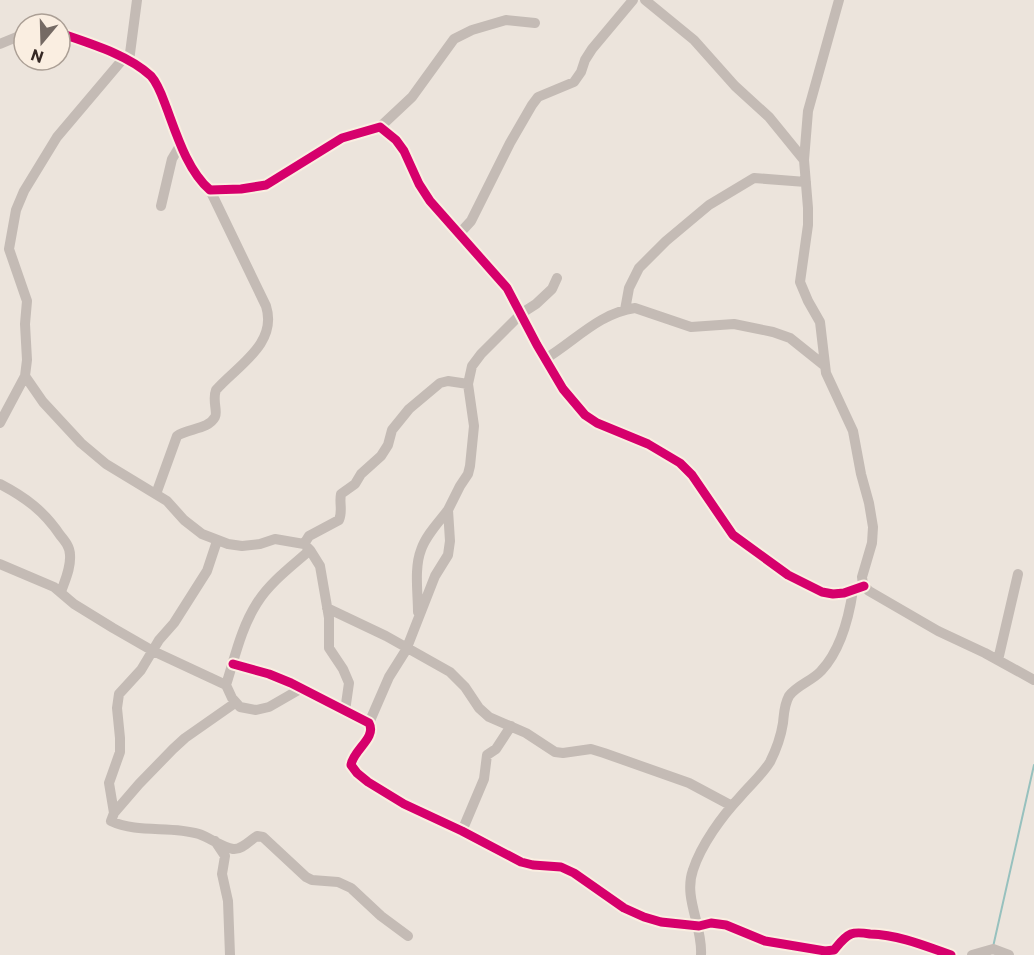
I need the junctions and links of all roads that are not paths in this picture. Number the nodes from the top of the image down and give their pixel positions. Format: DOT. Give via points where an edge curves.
graph roads {
  1 [pos="137,0"];
  2 [pos="633,0"];
  3 [pos="645,0"];
  4 [pos="839,0"];
  5 [pos="535,23"];
  6 [pos="5,37"];
  7 [pos="72,37"];
  8 [pos="0,44"];
  9 [pos="126,60"];
  10 [pos="380,127"];
  11 [pos="181,144"];
  12 [pos="804,160"];
  13 [pos="806,182"];
  14 [pos="210,190"];
  15 [pos="161,206"];
  16 [pos="460,233"];
  17 [pos="557,278"];
  18 [pos="624,310"];
  19 [pos="522,313"];
  20 [pos="545,358"];
  21 [pos="825,366"];
  22 [pos="25,376"];
  23 [pos="468,384"];
  24 [pos="0,423"];
  25 [pos="0,484"];
  26 [pos="156,494"];
  27 [pos="448,510"];
  28 [pos="217,541"];
  29 [pos="307,547"];
  30 [pos="0,564"];
  31 [pos="1018,574"];
  32 [pos="864,586"];
  33 [pos="853,590"];
  34 [pos="61,592"];
  35 [pos="327,608"];
  36 [pos="418,618"];
  37 [pos="407,647"];
  38 [pos="153,651"];
  39 [pos="998,660"];
  40 [pos="232,664"];
  41 [pos="1034,680"];
  42 [pos="226,685"];
  43 [pos="302,688"];
  44 [pos="235,703"];
  45 [pos="345,711"];
  46 [pos="369,723"];
  47 [pos="511,726"];
  48 [pos="732,806"];
  49 [pos="114,813"];
  50 [pos="462,831"];
  51 [pos="215,841"];
  52 [pos="699,926"];
  53 [pos="408,936"];
  54 [pos="833,952"];
  55 [pos="230,955"];
  56 [pos="701,955"];
  57 [pos="951,955"];
  58 [pos="972,955"];
  59 [pos="1009,955"];
  1 -- 9 [label="street"];
  2 -- 16 [label="street" via="592,49 574,82 538,97 532,105 471,221"];
  3 -- 12 [label="street" via="694,40 769,117"];
  4 -- 12 [label="street" via="812,92"];
  5 -- 10 [label="street" via="506,20 454,39 412,97"];
  6 -- 8 [label="street"];
  7 -- 9 [label="street"];
  9 -- 11 [label="street" via="155,82"];
  9 -- 22 [label="street" via="57,137 16,210 9,249 27,301"];
  10 -- 14 [label="street" via="342,138 266,185"];
  10 -- 16 [label="street" via="396,140 430,201"];
  11 -- 14 [label="street" via="198,177"];
  11 -- 15 [label="street" via="172,159"];
  12 -- 13 [label="street"];
  13 -- 18 [label="street" via="754,178 709,205 639,268"];
  13 -- 21 [label="street" via="808,225 800,282 820,322"];
  14 -- 26 [label="street" via="266,306 268,321 257,350 216,390 215,417 208,424 177,436"];
  16 -- 19 [label="street" via="507,288"];
  17 -- 19 [label="street" via="552,289"];
  18 -- 20 [label="street" via="592,324"];
  18 -- 21 [label="street" via="642,309 691,327 734,324 773,332 790,338"];
  19 -- 20 [label="street"];
  19 -- 23 [label="street" via="475,362"];
  20 -- 33 [label="street" via="563,390 585,415 648,444 688,470 727,529 747,546 788,575 822,592"];
  21 -- 32 [label="street" via="853,430 869,503 873,527 862,577"];
  22 -- 24 [label="street"];
  22 -- 26 [label="street" via="81,443 106,464"];
  23 -- 27 [label="street" via="474,426 470,466"];
  23 -- 29 [label="street" via="440,383 410,409 392,430 381,456 341,494 339,520 309,536"];
  25 -- 34 [label="street" via="40,510 68,547 70,560"];
  26 -- 28 [label="street" via="202,534"];
  27 -- 36 [label="street" via="448,555"];
  27 -- 36 [label="street" via="421,551"];
  28 -- 29 [label="street" via="242,546 275,539"];
  28 -- 38 [label="street" via="207,571"];
  29 -- 35 [label="street" via="320,566"];
  29 -- 40 [label="street" via="258,602"];
  30 -- 34 [label="street"];
  31 -- 39 [label="street"];
  32 -- 33 [label="street"];
  32 -- 39 [label="street" via="938,632"];
  33 -- 48 [label="street" via="850,612 828,661 789,697 771,760"];
  34 -- 38 [label="street" via="74,604"];
  35 -- 37 [label="street"];
  35 -- 45 [label="street" via="329,648 349,683"];
  36 -- 37 [label="street"];
  37 -- 46 [label="street"];
  37 -- 47 [label="street" via="450,672 489,717"];
  38 -- 42 [label="street"];
  38 -- 49 [label="street" via="122,689 117,703 120,752 109,783"];
  39 -- 41 [label="street"];
  40 -- 42 [label="street"];
  40 -- 43 [label="street"];
  42 -- 44 [label="street"];
  43 -- 44 [label="street" via="256,710"];
  43 -- 45 [label="street"];
  44 -- 49 [label="street" via="179,743"];
  45 -- 46 [label="street"];
  46 -- 50 [label="street" via="371,733 351,762 357,773 404,804"];
  47 -- 48 [label="street" via="555,752 591,749 689,783"];
  47 -- 50 [label="street" via="496,749 487,755 484,779"];
  48 -- 52 [label="street" via="698,859 690,880"];
  49 -- 51 [label="street" via="111,821 121,825 185,831"];
  50 -- 52 [label="street" via="527,864 561,867 574,873 634,913 661,922"];
  51 -- 53 [label="street" via="236,849 257,836 263,837 306,877 351,888"];
  51 -- 55 [label="street" via="225,856 222,874 228,901"];
  52 -- 54 [label="street" via="726,925 765,941"];
  52 -- 56 [label="street"];
  54 -- 57 [label="street" via="844,938 860,933 891,935"];
  58 -- 59 [label="street" via="993,949"];
}
